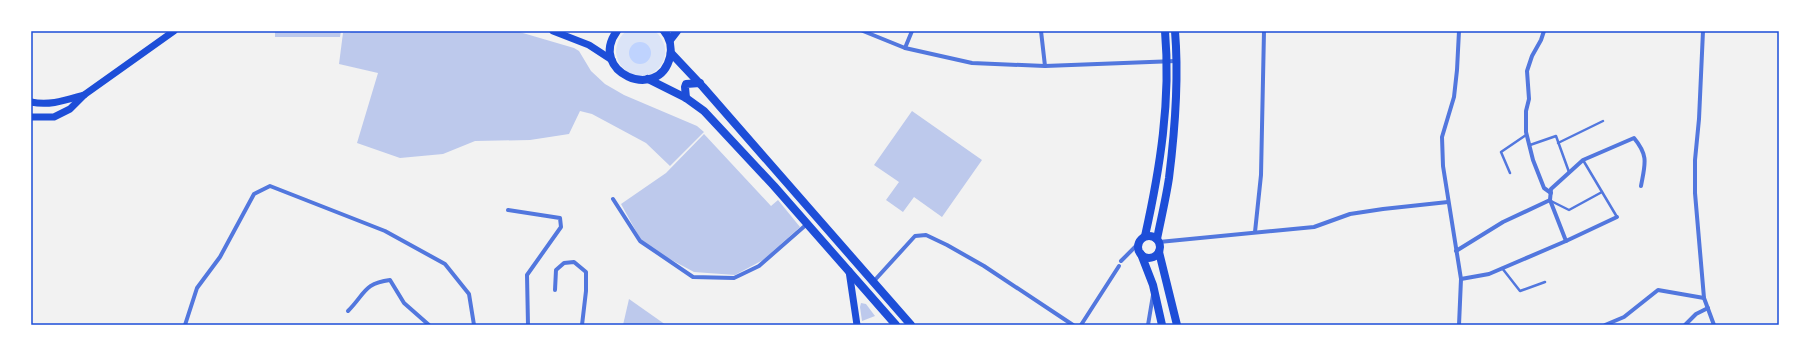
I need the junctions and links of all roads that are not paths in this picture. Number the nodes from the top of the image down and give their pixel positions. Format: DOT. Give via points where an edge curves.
graph roads {
  1 [pos="174,31"];
  2 [pos="553,31"];
  3 [pos="617,31"];
  4 [pos="664,31"];
  5 [pos="677,31"];
  6 [pos="863,31"];
  7 [pos="912,31"];
  8 [pos="1041,31"];
  9 [pos="1165,31"];
  10 [pos="1175,31"];
  11 [pos="1264,31"];
  12 [pos="1459,31"];
  13 [pos="1544,31"];
  14 [pos="1703,31"];
  15 [pos="670,40"];
  16 [pos="905,48"];
  17 [pos="671,53"];
  18 [pos="612,60"];
  19 [pos="1172,61"];
  20 [pos="1045,66"];
  21 [pos="648,79"];
  22 [pos="700,83"];
  23 [pos="84,95"];
  24 [pos="686,98"];
  25 [pos="31,102"];
  26 [pos="31,117"];
  27 [pos="1603,121"];
  28 [pos="1527,135"];
  29 [pos="1558,143"];
  30 [pos="1530,145"];
  31 [pos="1583,160"];
  32 [pos="1569,172"];
  33 [pos="1510,173"];
  34 [pos="1641,186"];
  35 [pos="1602,192"];
  36 [pos="1551,193"];
  37 [pos="613,200"];
  38 [pos="1550,200"];
  39 [pos="1448,202"];
  40 [pos="508,210"];
  41 [pos="1617,216"];
  42 [pos="807,224"];
  43 [pos="1255,232"];
  44 [pos="1145,236"];
  45 [pos="1158,241"];
  46 [pos="1566,241"];
  47 [pos="1139,243"];
  48 [pos="1456,251"];
  49 [pos="1159,252"];
  50 [pos="1141,254"];
  51 [pos="1121,261"];
  52 [pos="1119,266"];
  53 [pos="1502,268"];
  54 [pos="849,271"];
  55 [pos="1461,279"];
  56 [pos="874,281"];
  57 [pos="1545,282"];
  58 [pos="1154,288"];
  59 [pos="555,290"];
  60 [pos="1704,298"];
  61 [pos="1708,308"];
  62 [pos="348,310"];
  63 [pos="185,325"];
  64 [pos="429,325"];
  65 [pos="474,325"];
  66 [pos="528,325"];
  67 [pos="582,325"];
  68 [pos="857,325"];
  69 [pos="896,325"];
  70 [pos="911,325"];
  71 [pos="1073,325"];
  72 [pos="1082,325"];
  73 [pos="1148,325"];
  74 [pos="1162,325"];
  75 [pos="1177,325"];
  76 [pos="1459,325"];
  77 [pos="1605,325"];
  78 [pos="1685,325"];
  79 [pos="1714,325"];
  1 -- 23 [label="main road"];
  2 -- 18 [label="main road" via="589,45"];
  3 -- 18 [label="main road" via="611,44"];
  4 -- 15 [label="main road"];
  5 -- 15 [label="main road"];
  6 -- 16 [label="street"];
  7 -- 16 [label="street"];
  8 -- 20 [label="street"];
  9 -- 19 [label="main road"];
  10 -- 19 [label="main road"];
  11 -- 43 [label="street" via="1261,175"];
  12 -- 39 [label="street" via="1454,97 1442,137"];
  13 -- 28 [label="street" via="1527,71"];
  14 -- 60 [label="street" via="1699,119 1694,160"];
  15 -- 17 [label="main road"];
  16 -- 20 [label="street" via="972,63"];
  17 -- 21 [label="main road" via="666,67"];
  17 -- 22 [label="main road"];
  18 -- 21 [label="main road" via="617,69 628,77 634,80"];
  19 -- 20 [label="street"];
  19 -- 44 [label="main road" via="1159,169"];
  19 -- 45 [label="main road" via="1174,113 1169,179"];
  21 -- 24 [label="main road"];
  22 -- 24 [label="main road" via="686,84"];
  22 -- 56 [label="main road"];
  23 -- 25 [label="main road" via="58,103"];
  23 -- 26 [label="main road" via="70,109 54,117"];
  24 -- 42 [label="main road" via="704,111"];
  27 -- 29 [label="lane"];
  28 -- 30 [label="street"];
  28 -- 33 [label="lane" via="1501,152"];
  29 -- 30 [label="lane" via="1556,136"];
  29 -- 32 [label="lane"];
  30 -- 36 [label="street" via="1532,160 1544,188"];
  31 -- 32 [label="street"];
  31 -- 34 [label="street" via="1634,138 1643,149 1645,162"];
  31 -- 35 [label="lane"];
  32 -- 36 [label="street" via="1551,189"];
  35 -- 38 [label="lane" via="1569,210"];
  35 -- 41 [label="lane"];
  36 -- 38 [label="street"];
  37 -- 42 [label="street" via="640,241 693,277 734,278 759,266"];
  38 -- 46 [label="street"];
  38 -- 48 [label="street" via="1503,222"];
  39 -- 43 [label="street" via="1350,214 1314,227"];
  39 -- 48 [label="street"];
  40 -- 66 [label="street" via="560,218 561,227 527,275"];
  41 -- 46 [label="street"];
  42 -- 54 [label="main road"];
  43 -- 45 [label="street"];
  44 -- 45 [label="main road" via="1152,236"];
  44 -- 47 [label="main road"];
  45 -- 49 [label="main road"];
  46 -- 53 [label="street"];
  47 -- 50 [label="main road"];
  47 -- 51 [label="street"];
  48 -- 55 [label="street"];
  49 -- 50 [label="main road" via="1150,257"];
  49 -- 75 [label="main road"];
  50 -- 58 [label="main road"];
  52 -- 72 [label="street"];
  53 -- 55 [label="street" via="1489,274"];
  53 -- 57 [label="lane" via="1520,291"];
  54 -- 68 [label="main road"];
  54 -- 69 [label="main road"];
  55 -- 76 [label="street"];
  56 -- 70 [label="main road"];
  56 -- 71 [label="street" via="915,236 926,235 984,266"];
  58 -- 73 [label="street"];
  58 -- 74 [label="main road"];
  59 -- 67 [label="street" via="556,270 564,263 574,262 586,272"];
  60 -- 61 [label="street"];
  60 -- 77 [label="street" via="1658,290 1624,316"];
  61 -- 78 [label="street" via="1696,314"];
  61 -- 79 [label="street"];
  62 -- 64 [label="street" via="366,289 376,282 390,280 404,304"];
  63 -- 65 [label="street" via="197,288 220,257 254,194 270,186 385,231 445,264 468,294"];
}
